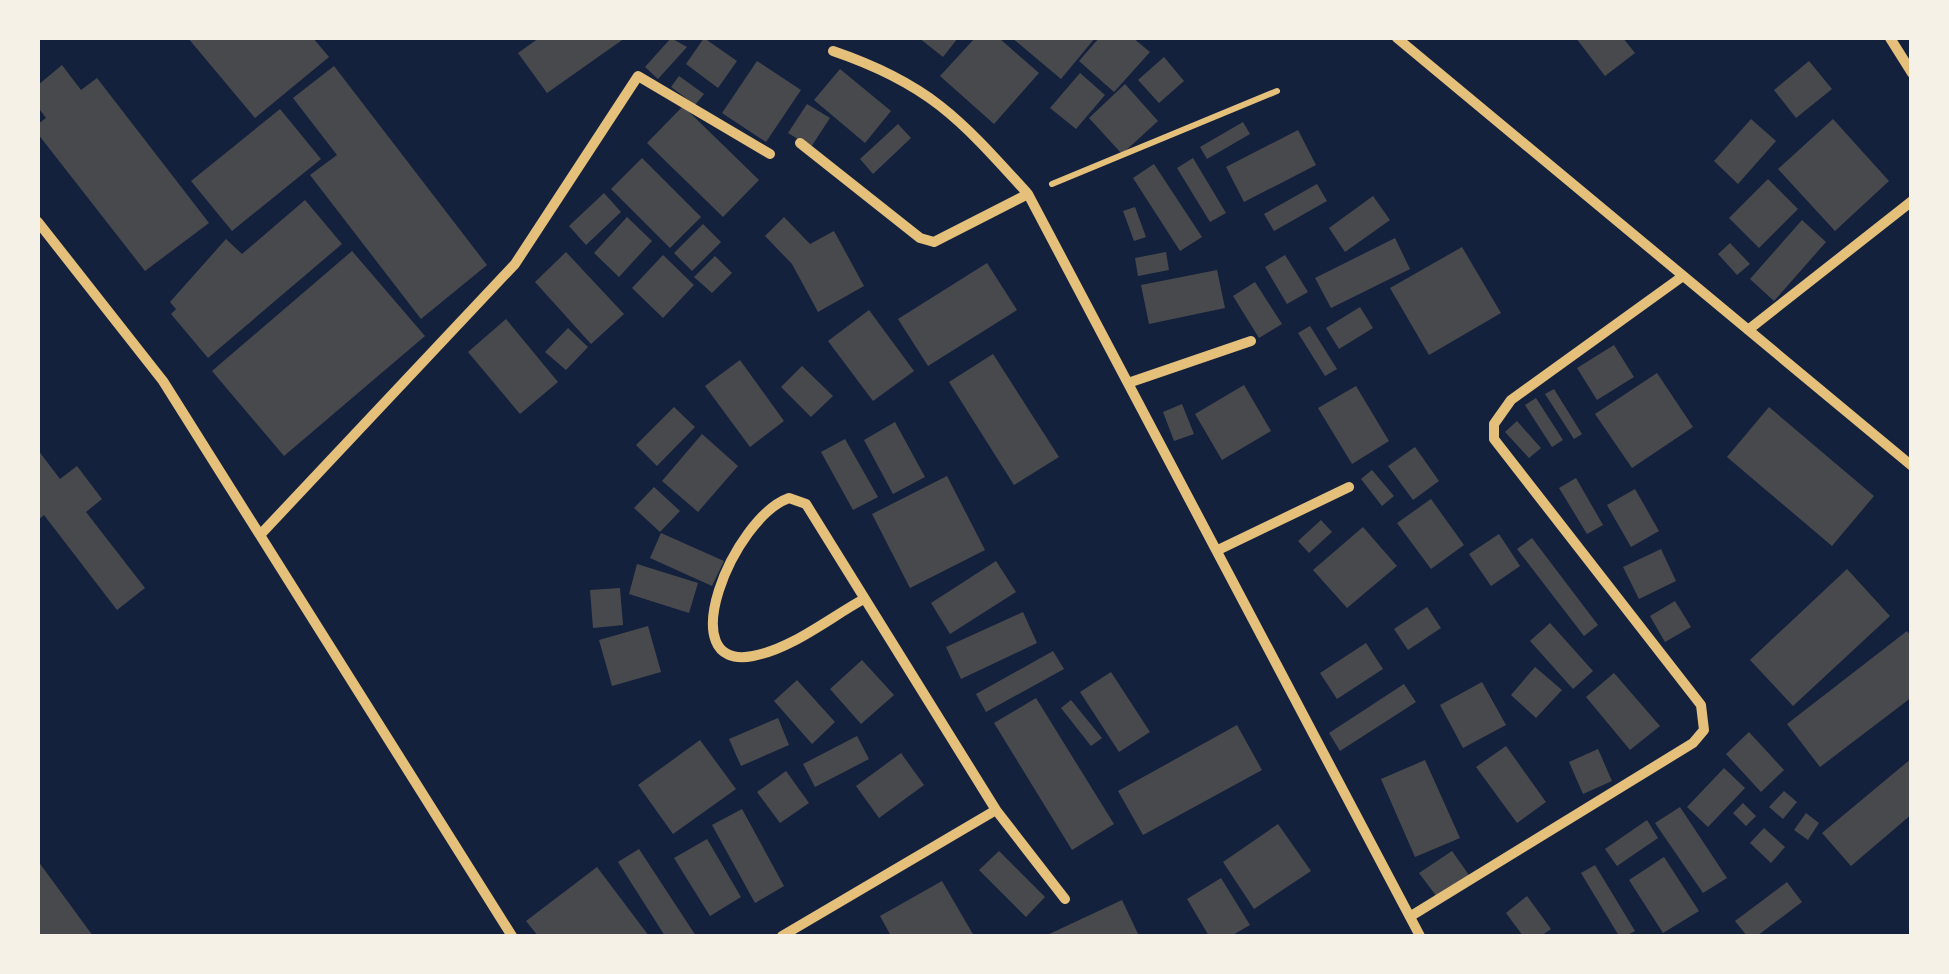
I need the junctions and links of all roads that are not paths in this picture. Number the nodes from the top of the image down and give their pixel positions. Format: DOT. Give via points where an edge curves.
graph roads {
  1 [pos="1397,38"];
  2 [pos="1890,38"];
  3 [pos="1912,46"];
  4 [pos="833,51"];
  5 [pos="1900,54"];
  6 [pos="1912,73"];
  7 [pos="800,143"];
  8 [pos="770,154"];
  9 [pos="1028,194"];
  10 [pos="1912,201"];
  11 [pos="38,222"];
  12 [pos="1683,276"];
  13 [pos="1748,330"];
  14 [pos="1251,341"];
  15 [pos="1131,382"];
  16 [pos="1912,466"];
  17 [pos="1349,487"];
  18 [pos="260,535"];
  19 [pos="1218,550"];
  20 [pos="862,600"];
  21 [pos="996,810"];
  22 [pos="1064,899"];
  23 [pos="1411,916"];
  24 [pos="512,936"];
  25 [pos="782,936"];
  26 [pos="1420,936"];
  1 -- 12 [label="street"];
  2 -- 5 [label="street"];
  3 -- 5 [label="street"];
  4 -- 9 [label="street" via="890,70 933,98"];
  5 -- 6 [label="street"];
  7 -- 9 [label="street" via="920,238 934,242"];
  8 -- 18 [label="street" via="638,76 515,264"];
  9 -- 15 [label="street"];
  10 -- 13 [label="street"];
  11 -- 18 [label="street" via="163,381"];
  12 -- 13 [label="street"];
  12 -- 23 [label="street" via="1511,400 1494,424 1494,439 1700,705 1704,730 1693,743"];
  13 -- 16 [label="street"];
  14 -- 15 [label="street"];
  15 -- 19 [label="street"];
  17 -- 19 [label="street"];
  18 -- 24 [label="street"];
  19 -- 23 [label="street"];
  20 -- 20 [label="street" via="806,504 789,498 772,504 749,528 716,586 714,631 734,656 752,656"];
  20 -- 21 [label="street"];
  21 -- 22 [label="street"];
  21 -- 25 [label="street"];
  23 -- 26 [label="street"];
}
